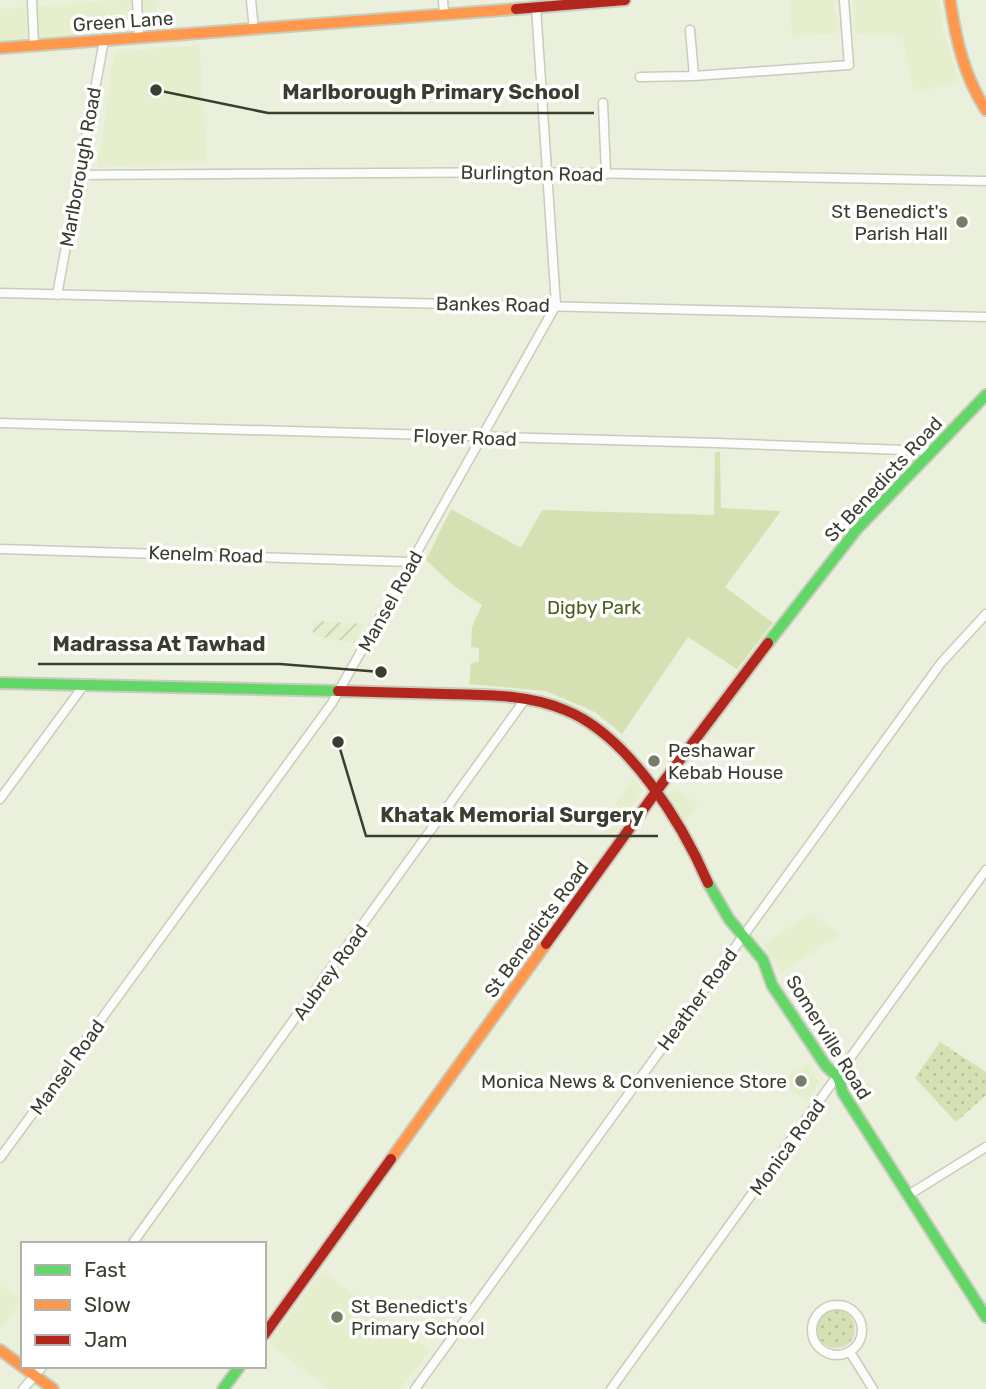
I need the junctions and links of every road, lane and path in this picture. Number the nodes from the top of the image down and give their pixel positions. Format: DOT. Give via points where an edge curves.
graph roads {
  1 [pos="32,0"];
  2 [pos="137,0"];
  3 [pos="251,0"];
  4 [pos="443,0"];
  5 [pos="625,0"];
  6 [pos="844,0"];
  7 [pos="950,0"];
  8 [pos="568,3"];
  9 [pos="536,7"];
  10 [pos="444,15"];
  11 [pos="254,30"];
  12 [pos="691,30"];
  13 [pos="139,37"];
  14 [pos="104,40"];
  15 [pos="34,45"];
  16 [pos="0,48"];
  17 [pos="694,76"];
  18 [pos="640,77"];
  19 [pos="603,103"];
  20 [pos="986,110"];
  21 [pos="547,173"];
  22 [pos="606,174"];
  23 [pos="78,175"];
  24 [pos="986,181"];
  25 [pos="0,293"];
  26 [pos="57,295"];
  27 [pos="556,305"];
  28 [pos="986,317"];
  29 [pos="986,395"];
  30 [pos="0,423"];
  31 [pos="484,438"];
  32 [pos="931,452"];
  33 [pos="0,549"];
  34 [pos="412,562"];
  35 [pos="986,614"];
  36 [pos="0,683"];
  37 [pos="84,685"];
  38 [pos="340,691"];
  39 [pos="526,698"];
  40 [pos="656,793"];
  41 [pos="0,799"];
  42 [pos="986,870"];
  43 [pos="745,935"];
  44 [pos="838,1077"];
  45 [pos="986,1147"];
  46 [pos="0,1158"];
  47 [pos="909,1194"];
  48 [pos="133,1242"];
  49 [pos="986,1317"];
  50 [pos="266,1332"];
  51 [pos="0,1350"];
  52 [pos="850,1352"];
  53 [pos="21,1366"];
  54 [pos="24,1368"];
  55 [pos="42,1368"];
  56 [pos="239,1368"];
  57 [pos="36,1377"];
  58 [pos="23,1389"];
  59 [pos="53,1389"];
  60 [pos="223,1389"];
  61 [pos="415,1389"];
  62 [pos="611,1389"];
  63 [pos="873,1389"];
  1 -- 15 [label="street"];
  2 -- 13 [label="street"];
  3 -- 11 [label="street"];
  4 -- 10 [label="street"];
  5 -- 8 [label="street, Green Lane"];
  6 -- 17 [label="street" via="849,65"];
  7 -- 20 [label="street" via="957,47"];
  8 -- 9 [label="street, Green Lane"];
  9 -- 10 [label="street, Green Lane"];
  9 -- 21 [label="street"];
  10 -- 11 [label="street, Green Lane"];
  11 -- 13 [label="street, Green Lane"];
  12 -- 17 [label="street"];
  13 -- 14 [label="street, Green Lane"];
  14 -- 15 [label="street, Green Lane"];
  14 -- 23 [label="street, Marlborough Road"];
  15 -- 16 [label="street, Green Lane"];
  17 -- 18 [label="street"];
  19 -- 22 [label="street"];
  21 -- 22 [label="street, Burlington Road"];
  21 -- 23 [label="street, Burlington Road"];
  21 -- 27 [label="street"];
  22 -- 24 [label="street, Burlington Road"];
  23 -- 26 [label="street, Marlborough Road"];
  25 -- 26 [label="street, Bankes Road"];
  26 -- 27 [label="street, Bankes Road"];
  27 -- 28 [label="street, Bankes Road"];
  27 -- 31 [label="street, Mansel Road"];
  29 -- 32 [label="street, St Benedicts Road"];
  30 -- 31 [label="street, Floyer Road"];
  31 -- 32 [label="street, Floyer Road"];
  31 -- 34 [label="street, Mansel Road"];
  32 -- 40 [label="street, St Benedicts Road" via="857,529"];
  33 -- 34 [label="street, Kenelm Road"];
  34 -- 38 [label="street, Mansel Road"];
  35 -- 43 [label="street, Heather Road" via="941,663"];
  36 -- 37 [label="street, Somerville Road"];
  37 -- 38 [label="street, Somerville Road"];
  37 -- 41 [label="street"];
  38 -- 39 [label="street, Somerville Road"];
  38 -- 46 [label="street, Mansel Road"];
  39 -- 40 [label="street, Somerville Road" via="575,714 596,729"];
  39 -- 48 [label="street, Aubrey Road"];
  40 -- 43 [label="street, Somerville Road" via="735,927"];
  40 -- 50 [label="street, St Benedicts Road"];
  42 -- 44 [label="street, Monica Road"];
  43 -- 44 [label="street, Somerville Road" via="772,972 772,985"];
  43 -- 61 [label="street, Heather Road"];
  44 -- 47 [label="street, Somerville Road" via="843,1093"];
  44 -- 62 [label="street, Monica Road"];
  45 -- 47 [label="street"];
  47 -- 49 [label="street, Somerville Road"];
  51 -- 53 [label="street"];
  52 -- 52 [label="street" via="840,1355 820,1349 811,1330 820,1311 839,1305 857,1315 862,1335"];
  52 -- 63 [label="street"];
  54 -- 57 [label="street"];
  55 -- 57 [label="street"];
  56 -- 60 [label="street"];
  57 -- 58 [label="street"];
  57 -- 59 [label="street"];
}
